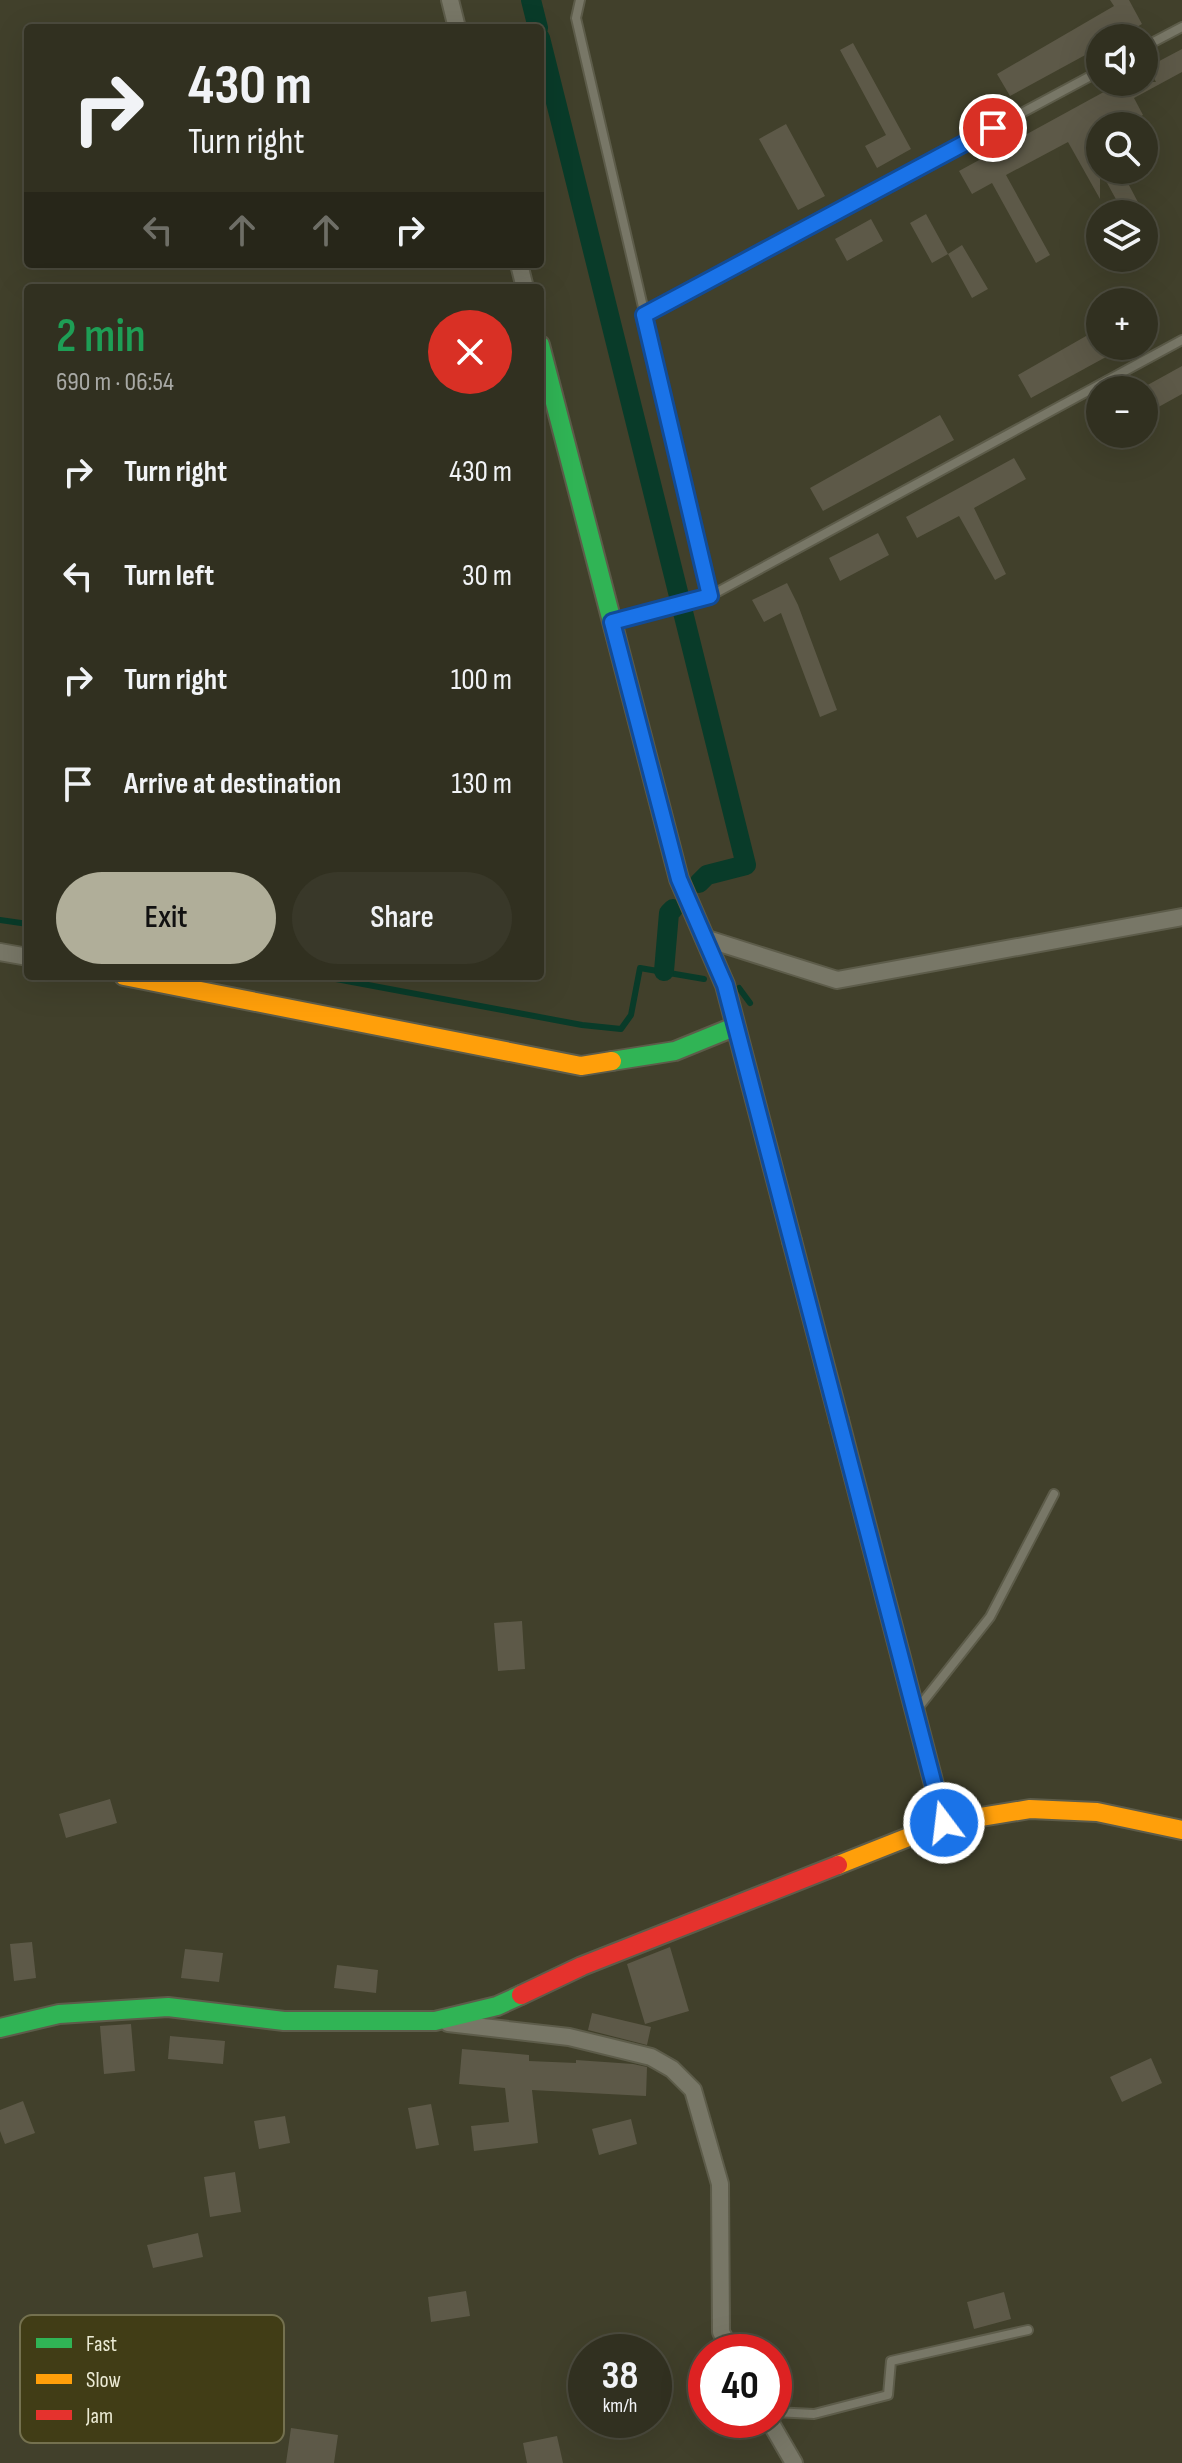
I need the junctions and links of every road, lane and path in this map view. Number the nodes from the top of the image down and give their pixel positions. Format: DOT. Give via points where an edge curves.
graph roads {
  1 [pos="450,0"];
  2 [pos="580,0"];
  3 [pos="456,24"];
  4 [pos="1182,27"];
  5 [pos="1158,40"];
  6 [pos="1086,78"];
  7 [pos="644,315"];
  8 [pos="1182,340"];
  9 [pos="544,360"];
  10 [pos="709,596"];
  11 [pos="612,622"];
  12 [pos="1182,917"];
  13 [pos="704,938"];
  14 [pos="0,952"];
  15 [pos="24,956"];
  16 [pos="144,980"];
  17 [pos="734,1027"];
  18 [pos="1054,1494"];
  19 [pos="915,1712"];
  20 [pos="944,1823"];
  21 [pos="1182,1830"];
  22 [pos="435,2021"];
  23 [pos="0,2028"];
  24 [pos="1028,2330"];
  25 [pos="722,2334"];
  26 [pos="792,2413"];
  27 [pos="779,2438"];
  28 [pos="794,2463"];
  1 -- 3 [label="street"];
  2 -- 7 [label="lane" via="576,18"];
  4 -- 5 [label="lane"];
  6 -- 7 [label="lane"];
  7 -- 10 [label="lane"];
  8 -- 10 [label="lane"];
  9 -- 11 [label="street"];
  10 -- 11 [label="lane"];
  11 -- 13 [label="street" via="679,879"];
  12 -- 13 [label="street" via="837,980"];
  13 -- 17 [label="street" via="725,985"];
  14 -- 15 [label="street"];
  16 -- 17 [label="street" via="581,1066 675,1051"];
  17 -- 19 [label="street"];
  18 -- 19 [label="lane" via="990,1617"];
  19 -- 20 [label="street"];
  20 -- 21 [label="street" via="1030,1809 1097,1812"];
  20 -- 22 [label="street" via="582,1966 497,2006"];
  22 -- 23 [label="street" via="284,2021 168,2007 59,2014"];
  22 -- 25 [label="street" via="569,2037 651,2057 693,2090 720,2184"];
  24 -- 26 [label="lane" via="891,2361 888,2395 814,2414"];
  27 -- 28 [label="street"];
}
